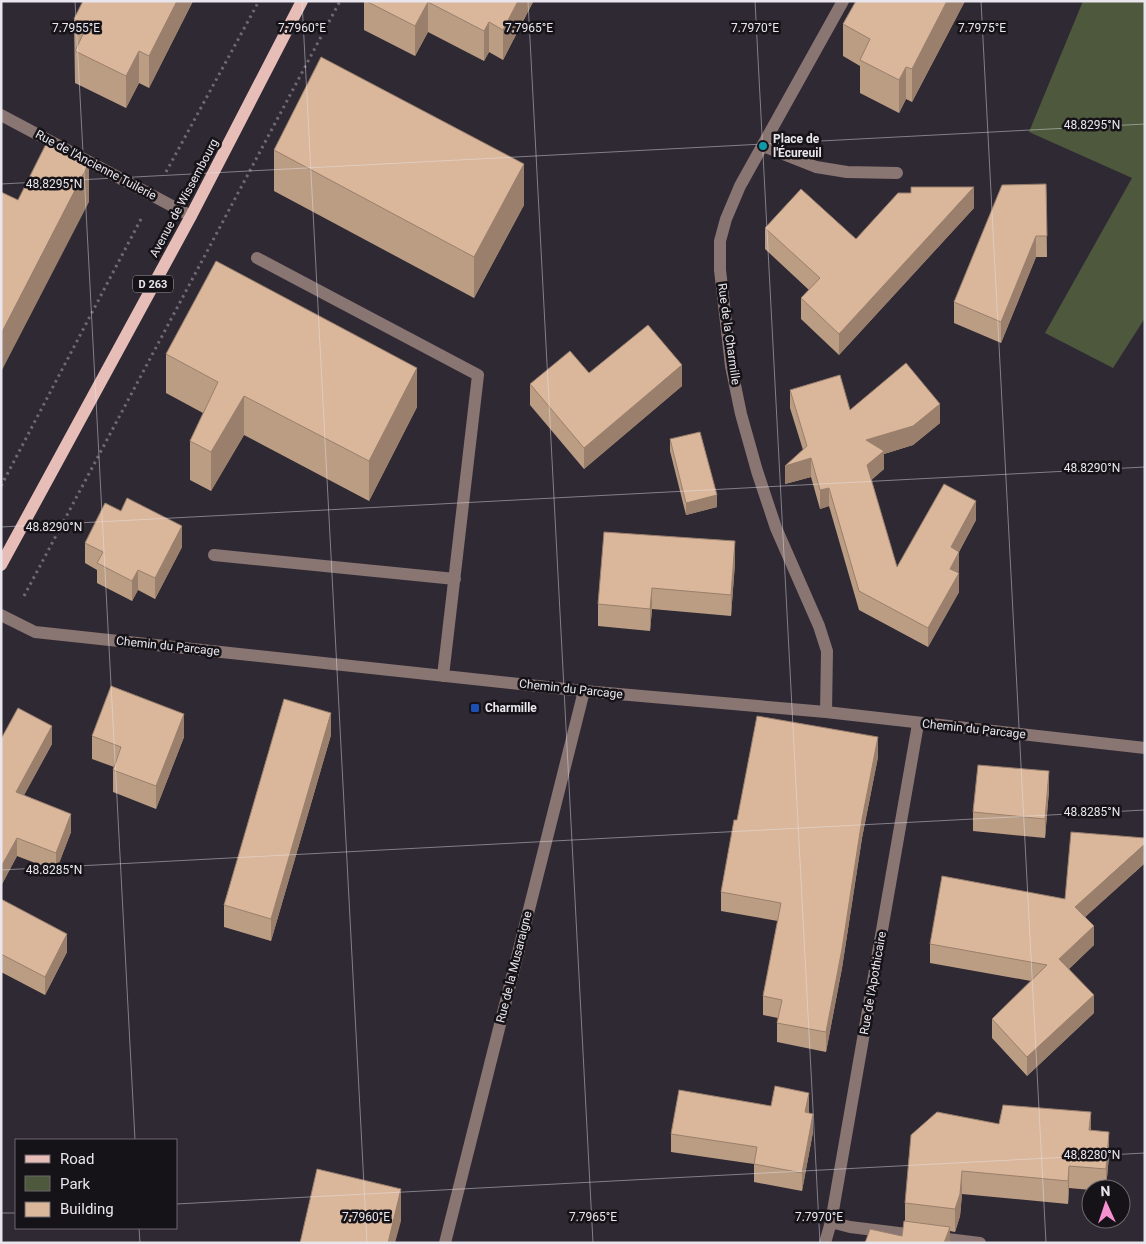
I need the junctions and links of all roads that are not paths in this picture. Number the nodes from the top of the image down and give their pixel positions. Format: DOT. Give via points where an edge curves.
graph roads {
  1 [pos="302,1"];
  2 [pos="843,1"];
  3 [pos="1,115"];
  4 [pos="763,146"];
  5 [pos="897,173"];
  6 [pos="191,216"];
  7 [pos="257,258"];
  8 [pos="214,555"];
  9 [pos="1,565"];
  10 [pos="455,579"];
  11 [pos="6,618"];
  12 [pos="443,676"];
  13 [pos="584,691"];
  14 [pos="826,712"];
  15 [pos="918,724"];
  16 [pos="1145,748"];
  17 [pos="831,1222"];
  18 [pos="444,1243"];
  19 [pos="825,1243"];
  20 [pos="980,1243"];
  1 -- 6 [label="main road, Avenue de Wissembourg / D 263"];
  2 -- 4 [label="street, Rue de la Charmille"];
  3 -- 6 [label="street, Rue de l'Ancienne Tuilerie"];
  4 -- 5 [label="street" via="816,167 847,172"];
  4 -- 14 [label="street, Rue de la Charmille" via="726,219 720,241 722,288 731,366 757,471 776,528 827,651"];
  6 -- 9 [label="main road, Avenue de Wissembourg / D 263"];
  7 -- 10 [label="street" via="478,375"];
  8 -- 10 [label="street"];
  10 -- 12 [label="street"];
  11 -- 12 [label="street, Chemin du Parcage" via="35,632"];
  12 -- 13 [label="street, Chemin du Parcage"];
  13 -- 14 [label="street, Chemin du Parcage"];
  13 -- 18 [label="street, Rue de la Musaraigne"];
  14 -- 15 [label="street, Chemin du Parcage"];
  15 -- 16 [label="street, Chemin du Parcage"];
  15 -- 17 [label="street, Rue de l'Apothicaire"];
  17 -- 19 [label="street, Rue de l'Apothicaire"];
  17 -- 20 [label="street"];
}
